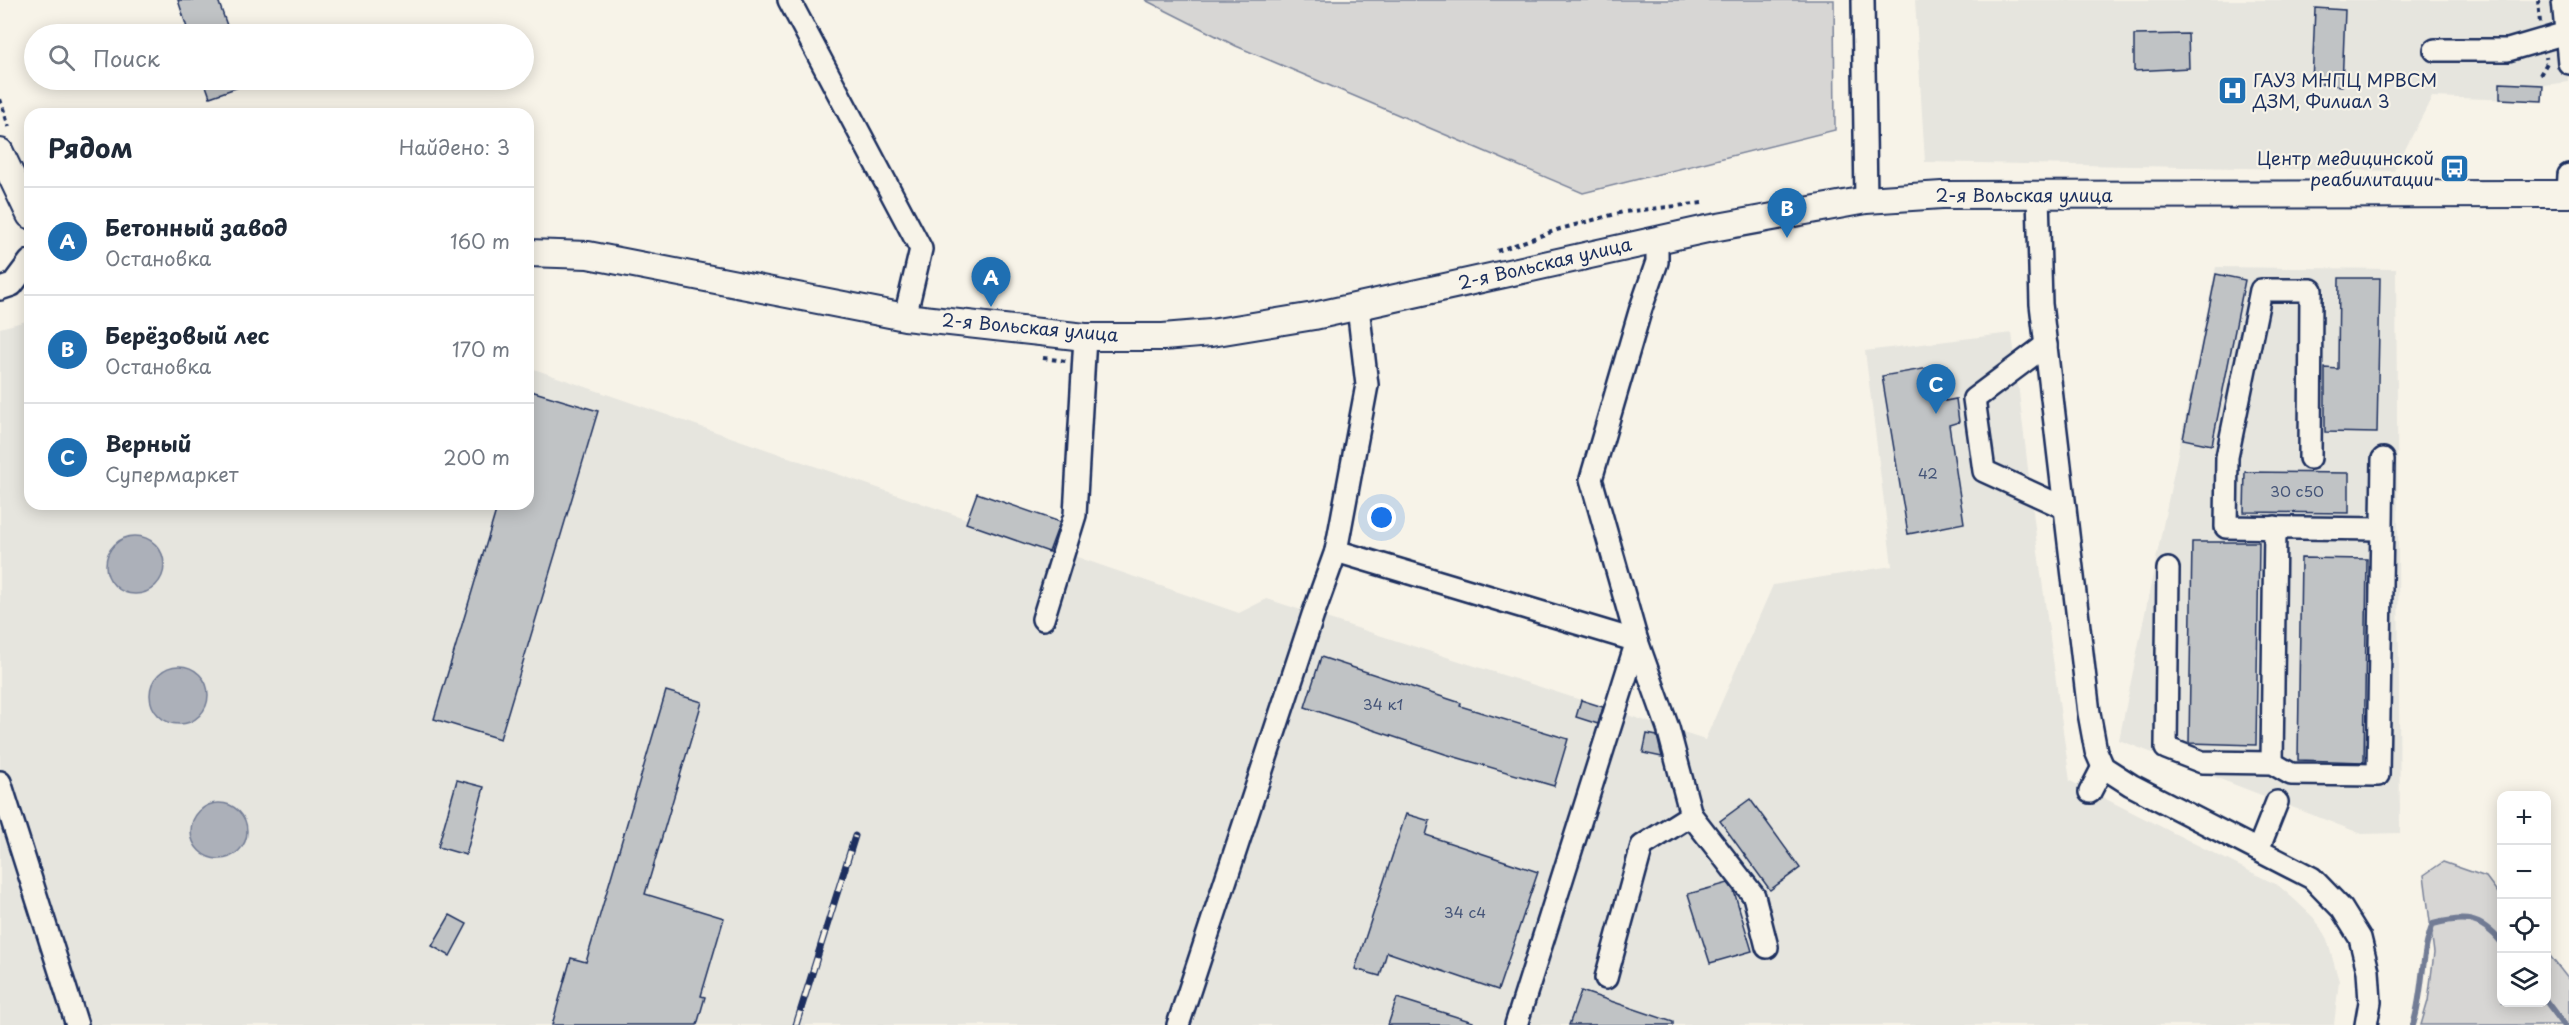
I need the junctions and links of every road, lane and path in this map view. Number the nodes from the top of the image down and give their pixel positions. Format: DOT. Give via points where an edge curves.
graph roads {
  1 [pos="789,0"];
  2 [pos="1863,0"];
  3 [pos="2563,0"];
  4 [pos="2566,33"];
  5 [pos="2435,50"];
  6 [pos="2569,63"];
  7 [pos="0,99"];
  8 [pos="9,127"];
  9 [pos="0,152"];
  10 [pos="2569,175"];
  11 [pos="2569,194"];
  12 [pos="2038,195"];
  13 [pos="1866,200"];
  14 [pos="24,202"];
  15 [pos="1703,203"];
  16 [pos="1657,239"];
  17 [pos="534,253"];
  18 [pos="1488,255"];
  19 [pos="24,269"];
  20 [pos="0,289"];
  21 [pos="1358,307"];
  22 [pos="905,317"];
  23 [pos="1085,337"];
  24 [pos="2046,345"];
  25 [pos="2310,458"];
  26 [pos="2383,459"];
  27 [pos="2064,508"];
  28 [pos="2276,527"];
  29 [pos="2382,529"];
  30 [pos="1336,552"];
  31 [pos="2168,569"];
  32 [pos="1043,619"];
  33 [pos="1637,641"];
  34 [pos="2272,763"];
  35 [pos="2103,767"];
  36 [pos="0,782"];
  37 [pos="2090,792"];
  38 [pos="2277,802"];
  39 [pos="1690,815"];
  40 [pos="2258,850"];
  41 [pos="1767,947"];
  42 [pos="1606,978"];
  43 [pos="77,1025"];
  44 [pos="1178,1025"];
  45 [pos="1516,1025"];
  46 [pos="2366,1025"];
  1 -- 22 [label="street" via="921,249"];
  2 -- 13 [label="street"];
  3 -- 4 [label="street"];
  4 -- 5 [label="street" via="2508,50"];
  4 -- 6 [label="street"];
  7 -- 8 [label="path"];
  9 -- 14 [label="main road"];
  10 -- 11 [label="street"];
  11 -- 12 [label="main road, 2-я Вольская улица"];
  12 -- 13 [label="main road, 2-я Вольская улица"];
  12 -- 24 [label="street"];
  13 -- 16 [label="main road, 2-я Вольская улица"];
  15 -- 18 [label="path" via="1623,212"];
  16 -- 21 [label="main road, 2-я Вольская улица"];
  16 -- 33 [label="street" via="1657,262 1591,479"];
  17 -- 22 [label="main road, 2-я Вольская улица" via="588,255"];
  19 -- 20 [label="street" via="12,285"];
  21 -- 23 [label="main road, 2-я Вольская улица" via="1211,333"];
  21 -- 30 [label="street" via="1367,385"];
  22 -- 23 [label="main road, 2-я Вольская улица"];
  23 -- 32 [label="street" via="1075,515"];
  24 -- 27 [label="street"];
  24 -- 27 [label="street" via="1974,399 1984,471"];
  25 -- 28 [label="street" via="2311,290 2261,290 2227,457 2226,527"];
  26 -- 29 [label="street"];
  27 -- 35 [label="street" via="2089,713"];
  28 -- 29 [label="street"];
  28 -- 34 [label="street"];
  29 -- 34 [label="street" via="2378,775 2291,774"];
  30 -- 33 [label="street"];
  30 -- 44 [label="street"];
  31 -- 34 [label="street" via="2166,748 2202,762"];
  33 -- 39 [label="street" via="1668,728"];
  33 -- 45 [label="street"];
  35 -- 37 [label="street"];
  35 -- 40 [label="street"];
  36 -- 43 [label="street"];
  38 -- 40 [label="street"];
  39 -- 41 [label="street" via="1754,896"];
  39 -- 42 [label="street" via="1642,846"];
  40 -- 46 [label="street" via="2312,878 2342,909 2361,938 2370,992"];
}
